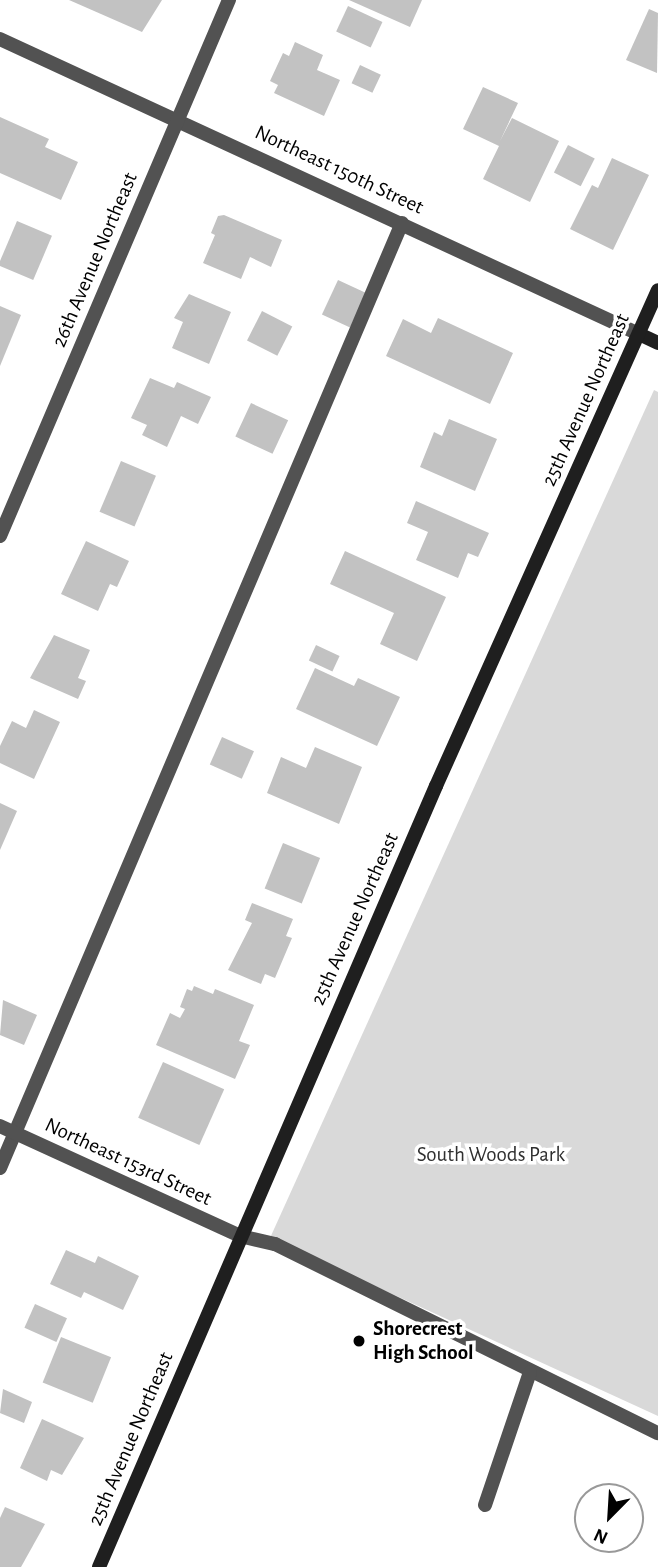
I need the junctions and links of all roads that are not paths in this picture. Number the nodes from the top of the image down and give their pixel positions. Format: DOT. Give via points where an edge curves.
graph roads {
  1 [pos="229,0"];
  2 [pos="0,40"];
  3 [pos="178,120"];
  4 [pos="402,223"];
  5 [pos="658,290"];
  6 [pos="639,334"];
  7 [pos="658,343"];
  8 [pos="0,537"];
  9 [pos="0,1126"];
  10 [pos="15,1133"];
  11 [pos="0,1168"];
  12 [pos="240,1236"];
  13 [pos="530,1372"];
  14 [pos="658,1433"];
  15 [pos="485,1505"];
  16 [pos="99,1567"];
  1 -- 3 [label="street, 26th Avenue Northeast"];
  2 -- 3 [label="street, Northeast 150th Street"];
  3 -- 4 [label="street, Northeast 150th Street"];
  3 -- 8 [label="street, 26th Avenue Northeast"];
  4 -- 6 [label="street, Northeast 150th Street"];
  4 -- 10 [label="street"];
  5 -- 6 [label="street, 25th Avenue Northeast"];
  6 -- 7 [label="street, Northeast 150th Street"];
  6 -- 12 [label="street, 25th Avenue Northeast"];
  9 -- 10 [label="street, Northeast 153rd Street"];
  10 -- 11 [label="street"];
  10 -- 12 [label="street, Northeast 153rd Street"];
  12 -- 13 [label="street, Northeast 153rd Street" via="275,1244"];
  12 -- 16 [label="street, 25th Avenue Northeast"];
  13 -- 14 [label="street, Northeast 153rd Street"];
  13 -- 15 [label="street"];
}
